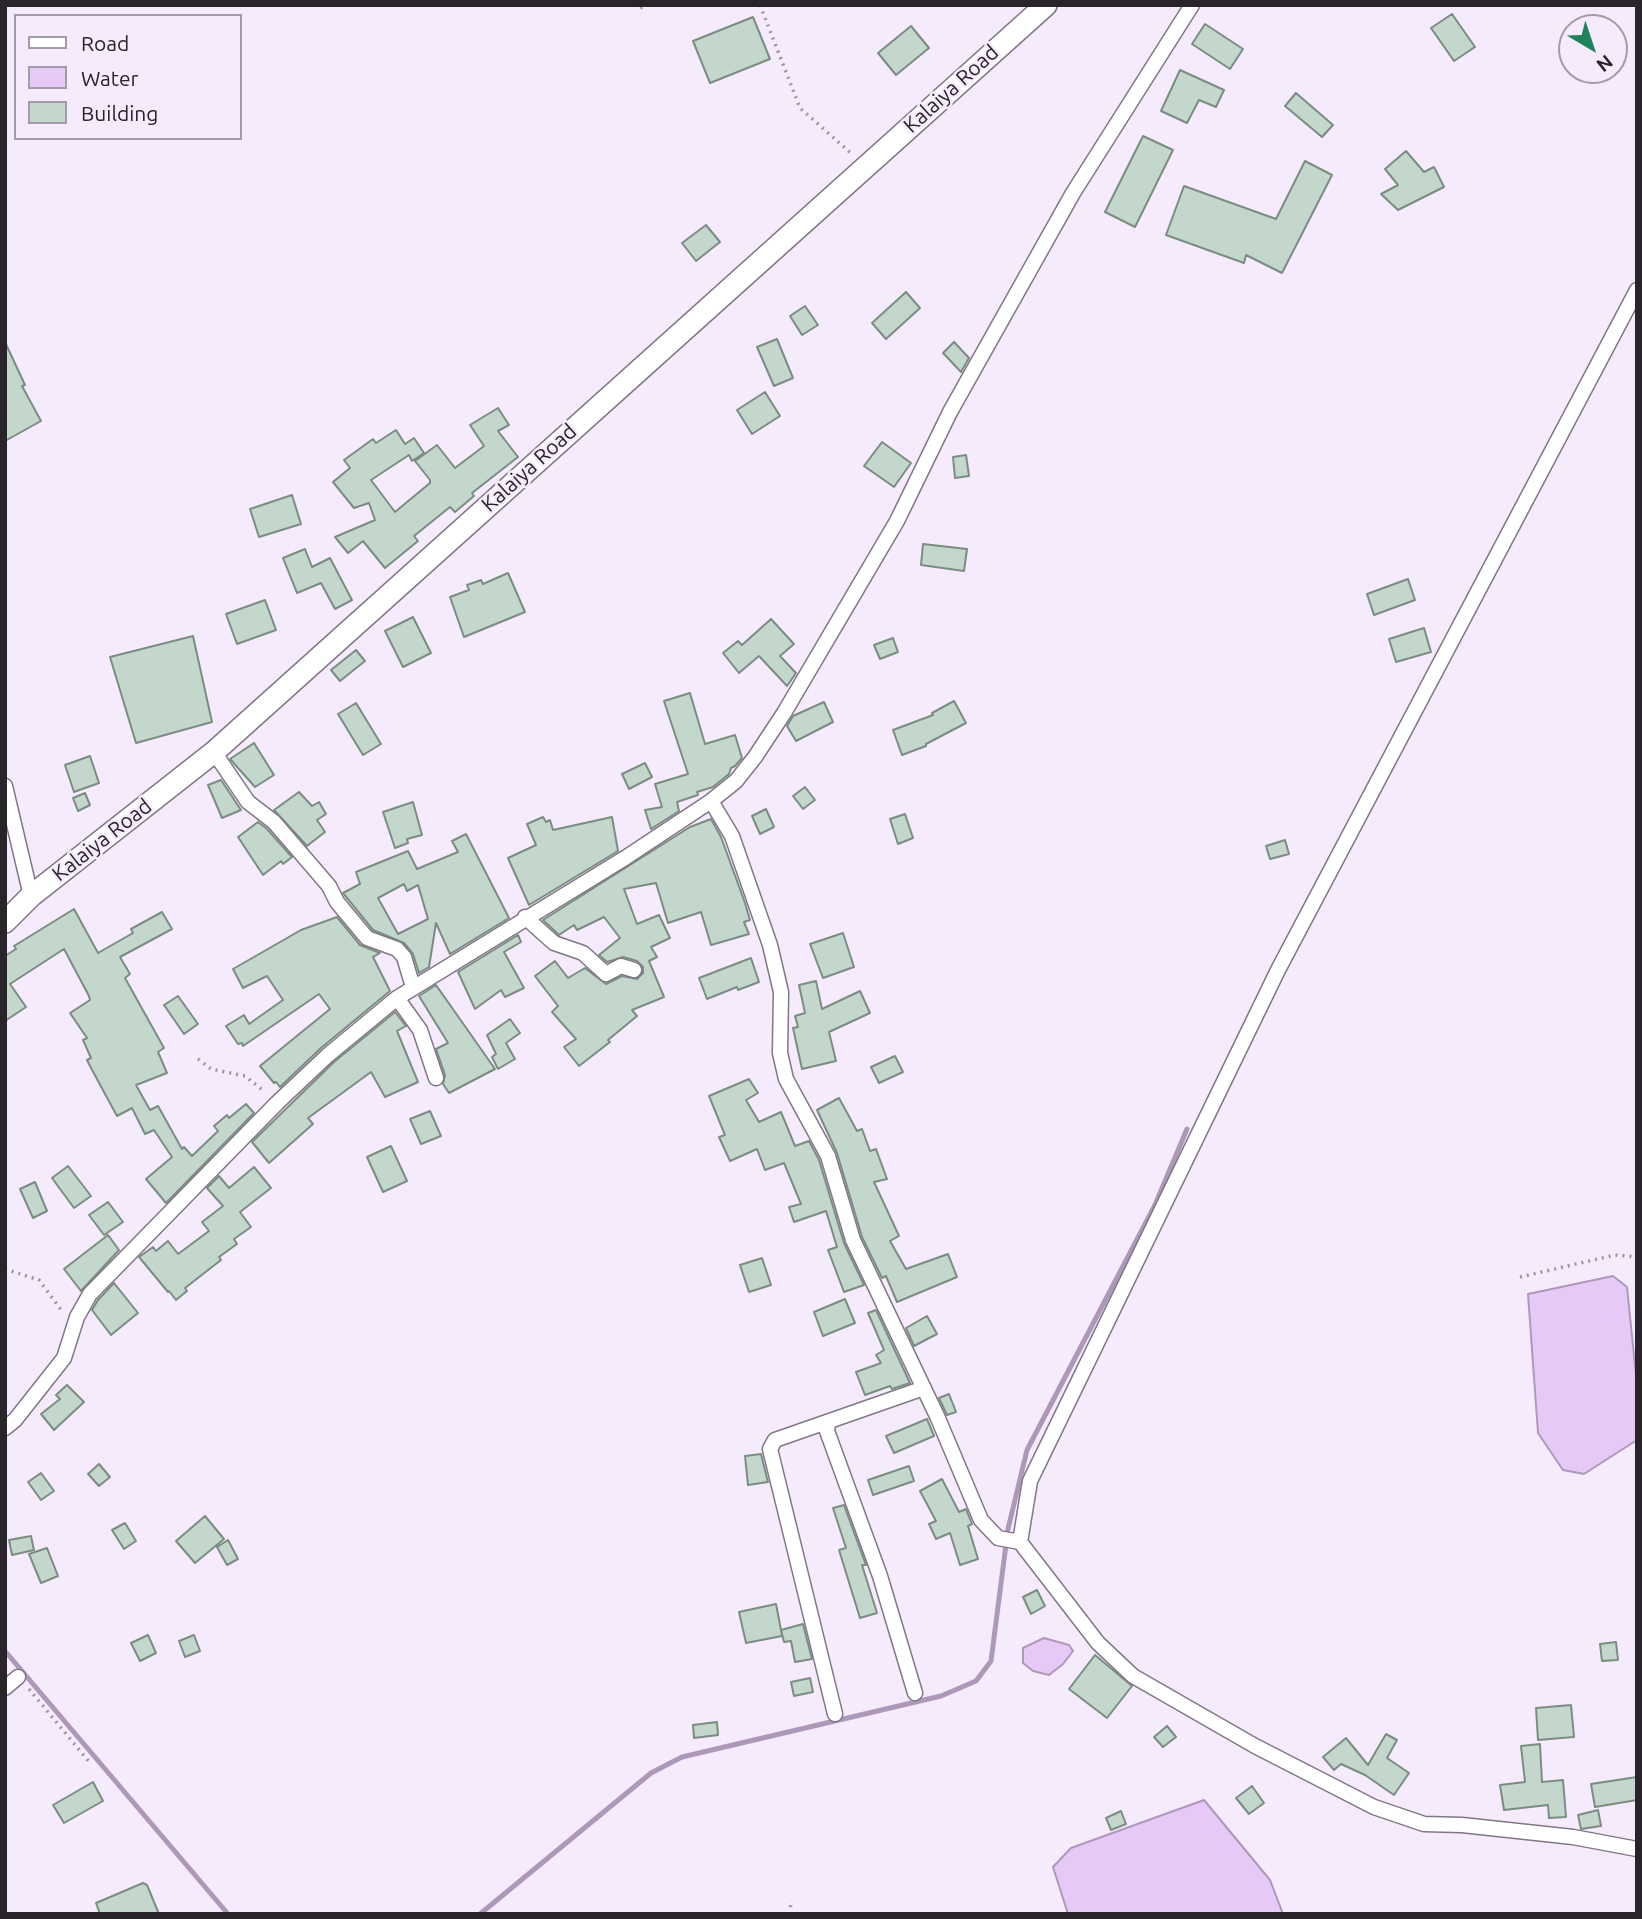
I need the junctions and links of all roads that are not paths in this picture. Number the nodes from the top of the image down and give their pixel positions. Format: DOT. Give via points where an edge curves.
graph roads {
  1 [pos="1046,5"];
  2 [pos="1192,5"];
  3 [pos="1637,290"];
  4 [pos="214,752"];
  5 [pos="5,786"];
  6 [pos="711,801"];
  7 [pos="31,896"];
  8 [pos="526,917"];
  9 [pos="5,922"];
  10 [pos="634,970"];
  11 [pos="413,987"];
  12 [pos="397,998"];
  13 [pos="436,1078"];
  14 [pos="924,1388"];
  15 [pos="828,1422"];
  16 [pos="5,1428"];
  17 [pos="1016,1542"];
  18 [pos="18,1677"];
  19 [pos="5,1688"];
  20 [pos="915,1693"];
  21 [pos="835,1714"];
  22 [pos="1637,1849"];
  1 -- 4 [label="main road, Kalaiya Road"];
  2 -- 6 [label="street" via="1073,193 950,412 897,521 784,713 736,781"];
  3 -- 17 [label="street" via="1272,983 1030,1481"];
  4 -- 7 [label="main road, Kalaiya Road"];
  4 -- 11 [label="street" via="248,802 274,822 367,938 397,949 404,957"];
  5 -- 7 [label="street"];
  6 -- 8 [label="street"];
  6 -- 14 [label="street" via="732,836 770,945 781,992 780,1053 786,1079 828,1156 853,1240"];
  7 -- 9 [label="main road, Kalaiya Road"];
  8 -- 10 [label="street" via="554,943 583,953 606,974 621,966"];
  8 -- 11 [label="street"];
  11 -- 12 [label="street"];
  12 -- 13 [label="street" via="420,1030"];
  12 -- 16 [label="street" via="276,1103 90,1294 76,1317 64,1358"];
  14 -- 15 [label="street"];
  14 -- 17 [label="street" via="981,1520 998,1538"];
  15 -- 20 [label="street" via="827,1431 880,1576"];
  15 -- 21 [label="street" via="775,1440 770,1449"];
  17 -- 22 [label="street" via="1098,1643 1133,1676 1374,1807 1424,1824 1573,1837"];
  18 -- 19 [label="street"];
}
